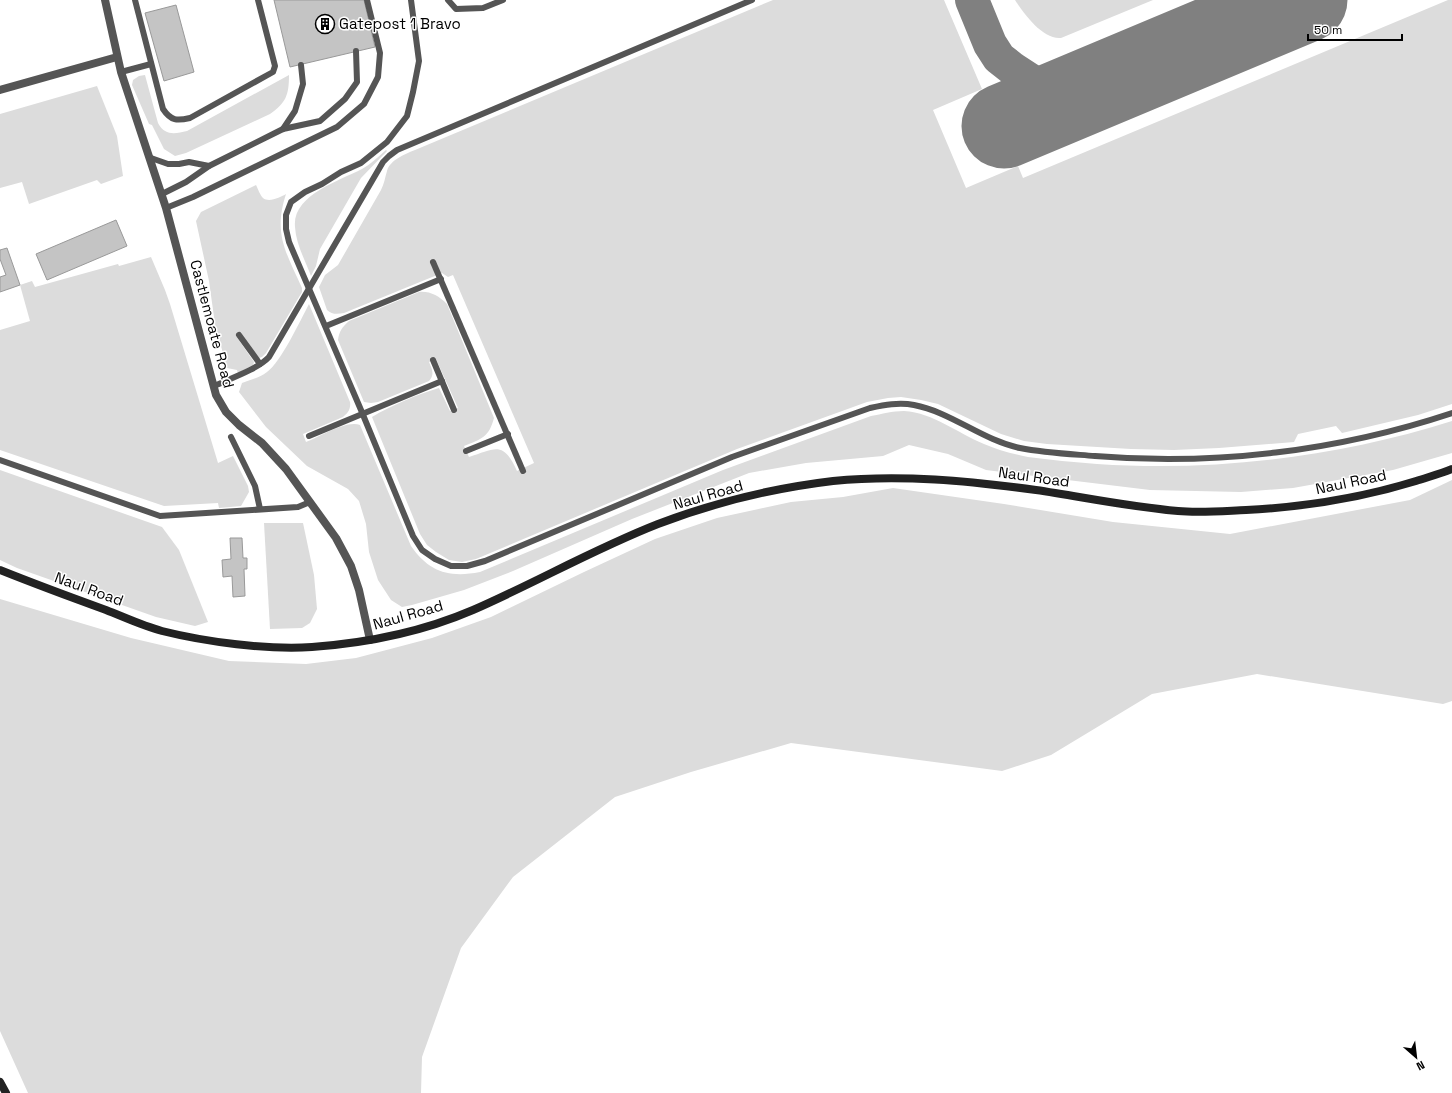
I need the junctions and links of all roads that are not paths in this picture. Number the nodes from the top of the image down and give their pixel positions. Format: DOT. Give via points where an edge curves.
graph roads {
  1 [pos="105,0"];
  2 [pos="134,0"];
  3 [pos="258,0"];
  4 [pos="367,0"];
  5 [pos="411,0"];
  6 [pos="448,0"];
  7 [pos="503,0"];
  8 [pos="752,0"];
  9 [pos="356,52"];
  10 [pos="117,57"];
  11 [pos="151,64"];
  12 [pos="301,65"];
  13 [pos="121,72"];
  14 [pos="0,90"];
  15 [pos="283,130"];
  16 [pos="151,158"];
  17 [pos="209,166"];
  18 [pos="162,194"];
  19 [pos="166,208"];
  20 [pos="433,262"];
  21 [pos="440,279"];
  22 [pos="309,287"];
  23 [pos="326,326"];
  24 [pos="238,335"];
  25 [pos="433,360"];
  26 [pos="260,364"];
  27 [pos="442,381"];
  28 [pos="214,386"];
  29 [pos="454,410"];
  30 [pos="1452,413"];
  31 [pos="363,414"];
  32 [pos="508,434"];
  33 [pos="231,436"];
  34 [pos="309,436"];
  35 [pos="466,451"];
  36 [pos="0,460"];
  37 [pos="1452,469"];
  38 [pos="523,471"];
  39 [pos="310,502"];
  40 [pos="260,509"];
  41 [pos="0,570"];
  42 [pos="370,640"];
  43 [pos="0,1082"];
  44 [pos="6,1093"];
  1 -- 10 [label="street, Castlemoate Road"];
  2 -- 11 [label="lane"];
  3 -- 11 [label="lane" via="275,66 270,75 190,118 180,120 173,119 163,109"];
  4 -- 19 [label="lane" via="380,53 378,77 364,104 337,127"];
  5 -- 22 [label="lane" via="419,60 407,116 387,142 361,163 291,202 286,215 289,242"];
  6 -- 7 [label="lane" via="456,9 483,8"];
  8 -- 22 [label="lane" via="397,150 383,162"];
  9 -- 15 [label="lane" via="357,82 345,99 320,121"];
  10 -- 13 [label="street, Castlemoate Road"];
  10 -- 14 [label="street"];
  11 -- 13 [label="lane"];
  12 -- 15 [label="lane" via="303,84 295,111"];
  13 -- 16 [label="street, Castlemoate Road"];
  15 -- 17 [label="lane"];
  16 -- 17 [label="lane" via="168,164 189,162"];
  16 -- 18 [label="street, Castlemoate Road"];
  17 -- 18 [label="lane"];
  18 -- 19 [label="street, Castlemoate Road"];
  19 -- 28 [label="street, Castlemoate Road"];
  20 -- 21 [label="lane"];
  21 -- 23 [label="lane"];
  21 -- 32 [label="lane"];
  22 -- 23 [label="lane"];
  22 -- 26 [label="lane" via="269,357"];
  23 -- 31 [label="lane"];
  24 -- 26 [label="lane"];
  25 -- 27 [label="lane"];
  26 -- 28 [label="lane"];
  27 -- 29 [label="lane"];
  27 -- 31 [label="lane"];
  28 -- 39 [label="street, Castlemoate Road" via="226,412 262,443"];
  30 -- 31 [label="lane" via="1380,434 1334,444 1268,454 1180,460 1124,459 1020,448 997,442 932,410 914,405 892,404 870,408 732,457 485,561 467,566 451,566 422,550 413,536"];
  31 -- 34 [label="lane"];
  32 -- 35 [label="lane"];
  32 -- 38 [label="lane"];
  33 -- 40 [label="lane" via="255,486"];
  36 -- 40 [label="lane" via="160,516"];
  37 -- 42 [label="street, Naul Road" via="1360,496 1309,505 1219,512 1181,511 1034,490 925,478 875,478 780,490 722,504 659,524 593,552 470,611 428,626"];
  39 -- 40 [label="lane" via="298,507"];
  39 -- 42 [label="street, Castlemoate Road" via="352,566"];
  41 -- 42 [label="street, Naul Road" via="160,630 200,638 294,647"];
  43 -- 44 [label="street"];
}
